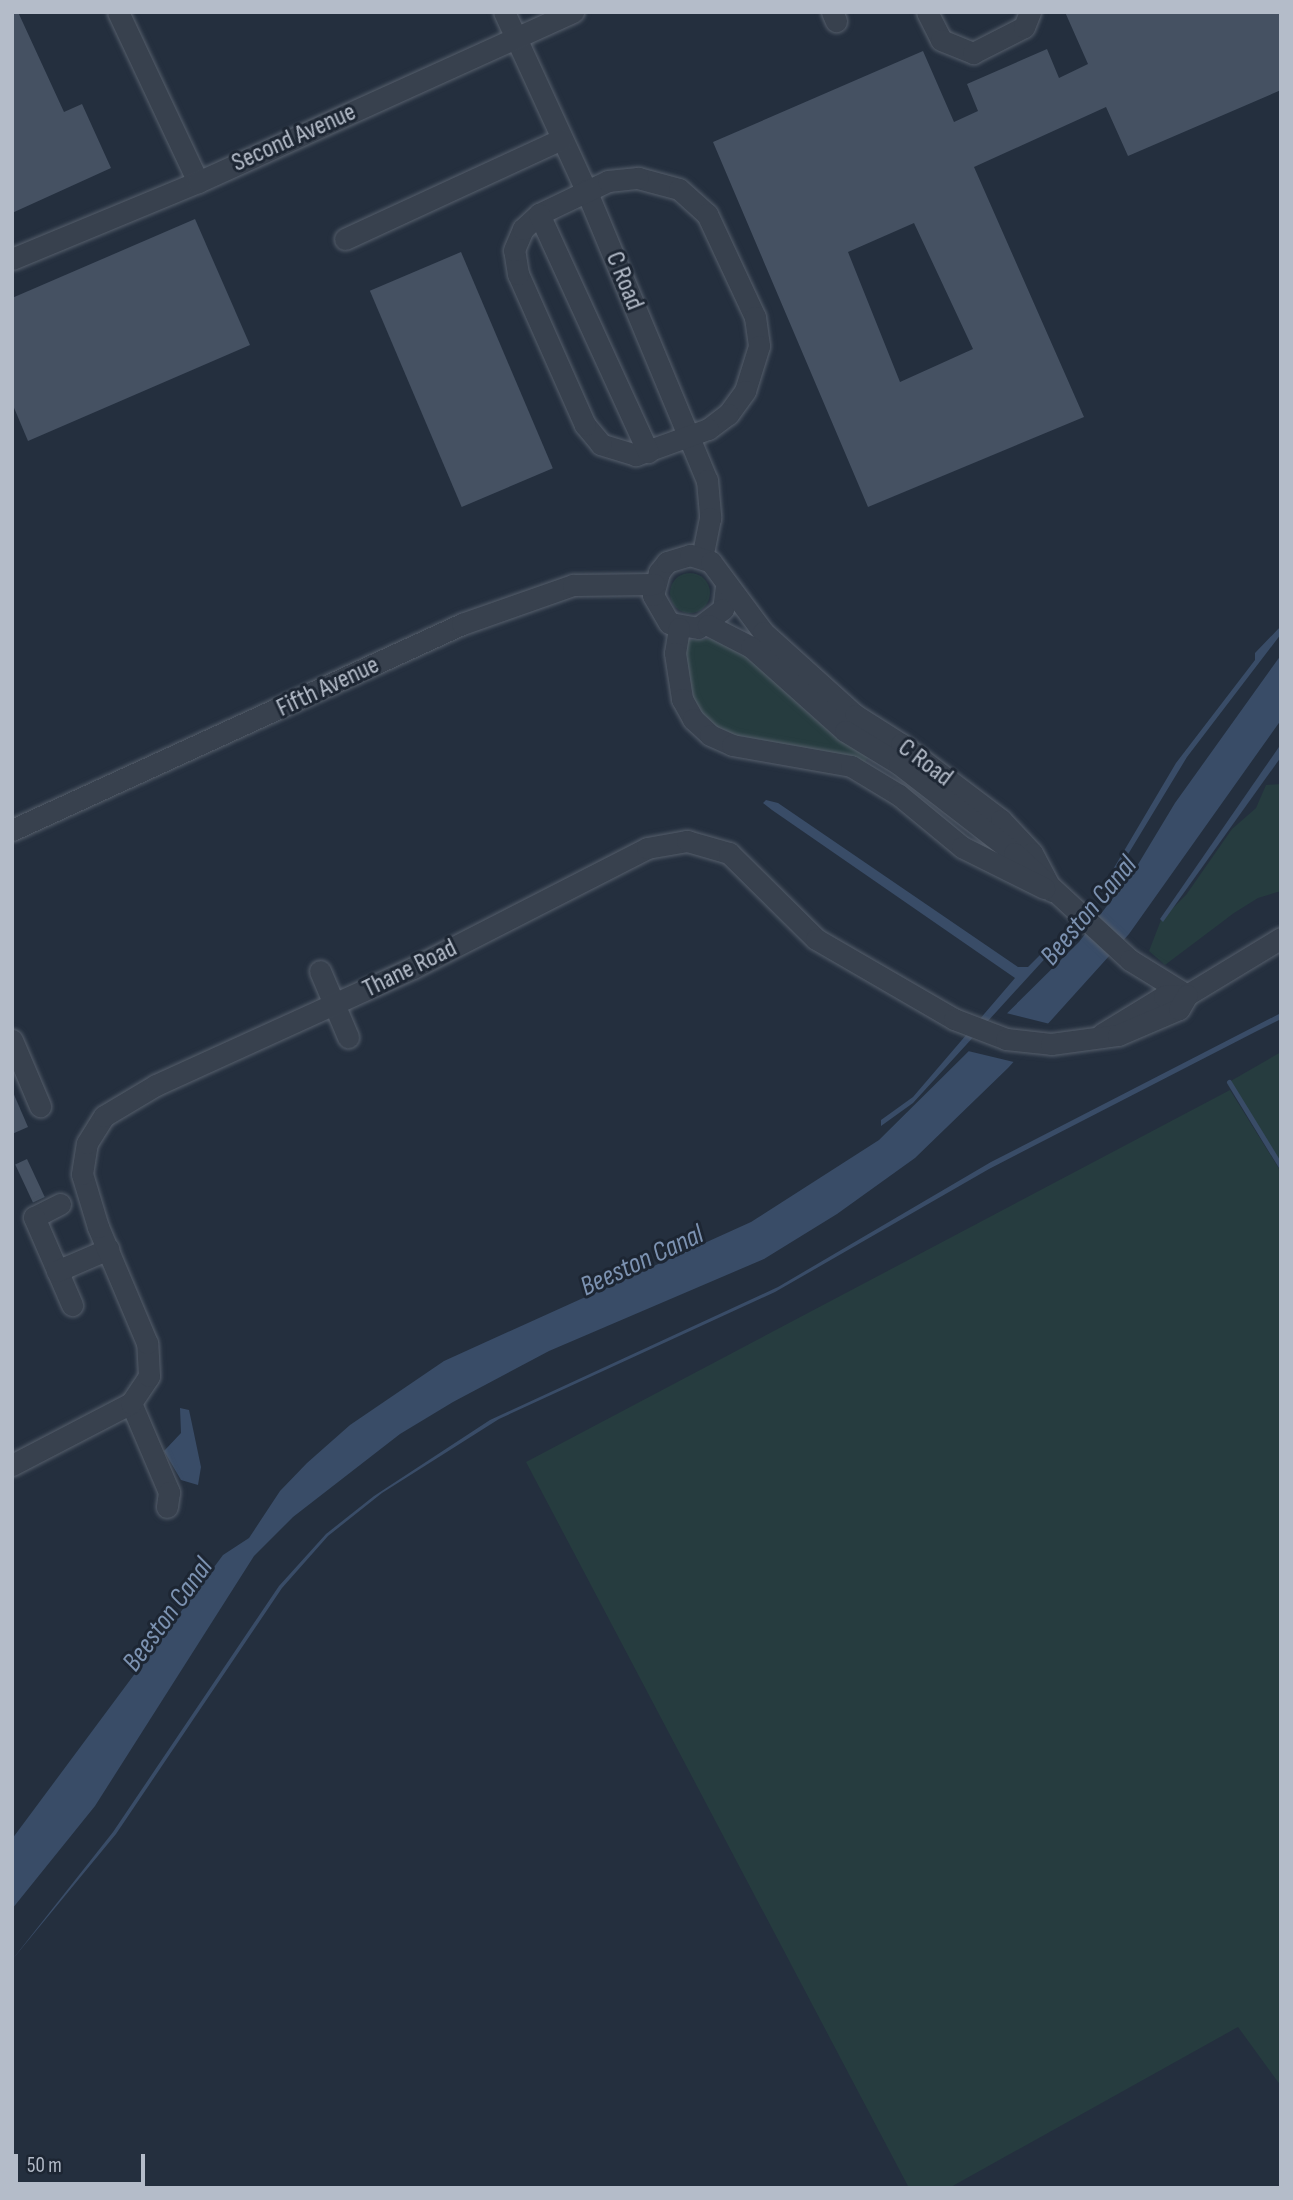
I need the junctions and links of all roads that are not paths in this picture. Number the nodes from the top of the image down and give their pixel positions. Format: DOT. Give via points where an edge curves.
graph roads {
  1 [pos="118,12"];
  2 [pos="504,12"];
  3 [pos="573,12"];
  4 [pos="928,12"];
  5 [pos="1030,12"];
  6 [pos="516,38"];
  7 [pos="561,139"];
  8 [pos="198,182"];
  9 [pos="586,190"];
  10 [pos="539,214"];
  11 [pos="345,239"];
  12 [pos="12,260"];
  13 [pos="688,437"];
  14 [pos="648,452"];
  15 [pos="702,558"];
  16 [pos="654,584"];
  17 [pos="726,586"];
  18 [pos="708,625"];
  19 [pos="679,628"];
  20 [pos="899,764"];
  21 [pos="861,771"];
  22 [pos="12,830"];
  23 [pos="1052,891"];
  24 [pos="1281,938"];
  25 [pos="320,971"];
  26 [pos="1187,996"];
  27 [pos="335,1005"];
  28 [pos="348,1037"];
  29 [pos="12,1040"];
  30 [pos="40,1106"];
  31 [pos="60,1204"];
  32 [pos="108,1249"];
  33 [pos="57,1271"];
  34 [pos="72,1305"];
  35 [pos="131,1402"];
  36 [pos="12,1465"];
  37 [pos="167,1507"];
  1 -- 8 [label="street"];
  2 -- 6 [label="street, C Road"];
  3 -- 6 [label="street, Second Avenue"];
  4 -- 5 [label="street" via="941,40 973,53 1024,27"];
  6 -- 7 [label="street, C Road"];
  6 -- 8 [label="street, Second Avenue"];
  7 -- 9 [label="street, C Road"];
  7 -- 11 [label="street"];
  8 -- 12 [label="street, Second Avenue"];
  9 -- 10 [label="street"];
  9 -- 13 [label="street, C Road"];
  9 -- 13 [label="street" via="608,181 638,178 667,183 690,196 715,227 755,317 759,346 745,391 717,423"];
  10 -- 14 [label="street"];
  10 -- 14 [label="street" via="517,238 515,262 585,425 601,444 613,450"];
  13 -- 14 [label="street"];
  13 -- 15 [label="street, C Road" via="709,491 710,518"];
  15 -- 16 [label="street" via="690,555 667,562"];
  15 -- 17 [label="street, C Road" via="718,569"];
  16 -- 19 [label="street" via="655,605"];
  16 -- 22 [label="street, Fifth Avenue" via="573,585 462,624"];
  17 -- 18 [label="street" via="723,609"];
  17 -- 23 [label="street, C Road" via="763,632 855,715 1001,820 1032,853"];
  18 -- 19 [label="street"];
  18 -- 20 [label="street, C Road" via="751,647 845,731"];
  19 -- 21 [label="street, C Road" via="675,640 678,688 686,709 701,728 732,745 838,762"];
  20 -- 21 [label="street, C Road"];
  20 -- 23 [label="street, C Road" via="1014,853"];
  21 -- 23 [label="street, C Road" via="899,795 962,847"];
  23 -- 26 [label="street, C Road" via="1130,960"];
  24 -- 26 [label="street, Thane Road"];
  25 -- 27 [label="street"];
  26 -- 27 [label="street, Thane Road" via="1164,996 1100,1036 1076,1042 1006,1039 954,1019 816,939 729,853 687,841 647,848"];
  27 -- 28 [label="street"];
  27 -- 32 [label="street, Thane Road" via="156,1085 104,1116 87,1143 82,1174"];
  29 -- 30 [label="street"];
  31 -- 33 [label="street" via="34,1217"];
  32 -- 33 [label="street"];
  32 -- 35 [label="street, Thane Road" via="150,1354 146,1384"];
  33 -- 34 [label="street"];
  35 -- 36 [label="street"];
  35 -- 37 [label="street" via="169,1492"];
}
